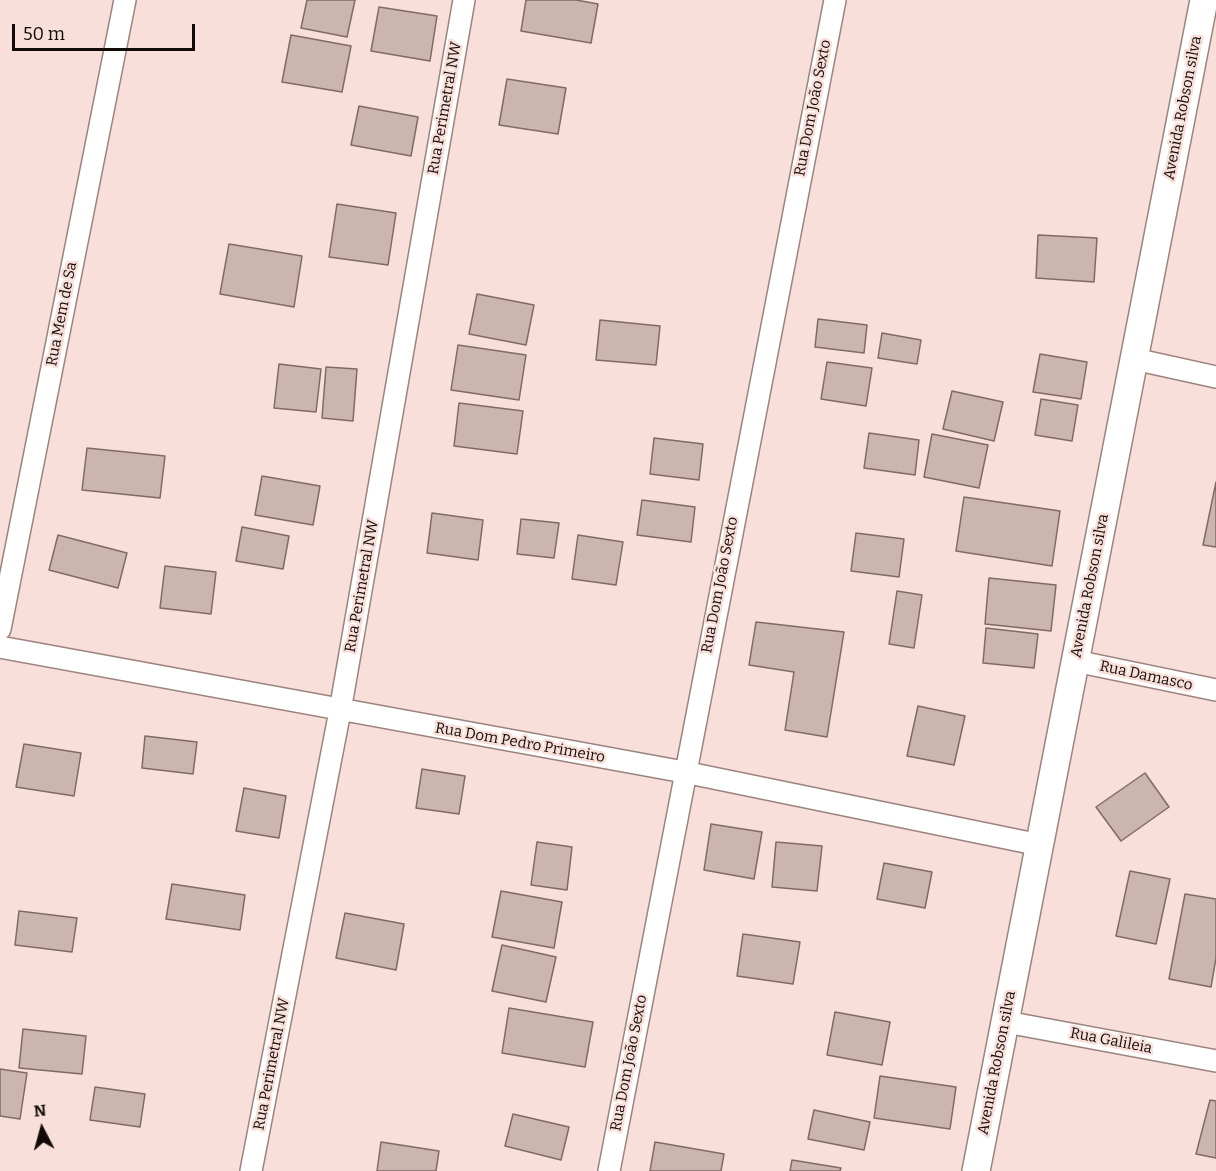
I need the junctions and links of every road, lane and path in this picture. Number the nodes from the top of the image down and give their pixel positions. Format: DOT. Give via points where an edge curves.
graph roads {
  1 [pos="125,0"];
  2 [pos="464,0"];
  3 [pos="835,0"];
  4 [pos="1204,0"];
  5 [pos="1134,359"];
  6 [pos="1216,378"];
  7 [pos="0,629"];
  8 [pos="0,647"];
  9 [pos="1076,661"];
  10 [pos="1216,690"];
  11 [pos="340,711"];
  12 [pos="684,772"];
  13 [pos="1040,845"];
  14 [pos="1005,1022"];
  15 [pos="1216,1061"];
  16 [pos="251,1171"];
  17 [pos="609,1171"];
  18 [pos="976,1171"];
  1 -- 7 [label="street, Rua Mem de Sa"];
  2 -- 11 [label="street, Rua Perimetral NW"];
  3 -- 12 [label="street, Rua Dom João Sexto"];
  4 -- 5 [label="street, Avenida Robson silva"];
  5 -- 6 [label="street"];
  5 -- 9 [label="street, Avenida Robson silva"];
  8 -- 11 [label="street, Rua Dom Pedro Primeiro"];
  9 -- 10 [label="street, Rua Damasco"];
  9 -- 13 [label="street, Avenida Robson silva"];
  11 -- 12 [label="street, Rua Dom Pedro Primeiro"];
  11 -- 16 [label="street, Rua Perimetral NW"];
  12 -- 13 [label="street, Rua Dom Pedro Primeiro"];
  12 -- 17 [label="street, Rua Dom João Sexto"];
  13 -- 14 [label="street, Avenida Robson silva"];
  14 -- 15 [label="street, Rua Galileia"];
  14 -- 18 [label="street, Avenida Robson silva"];
}
